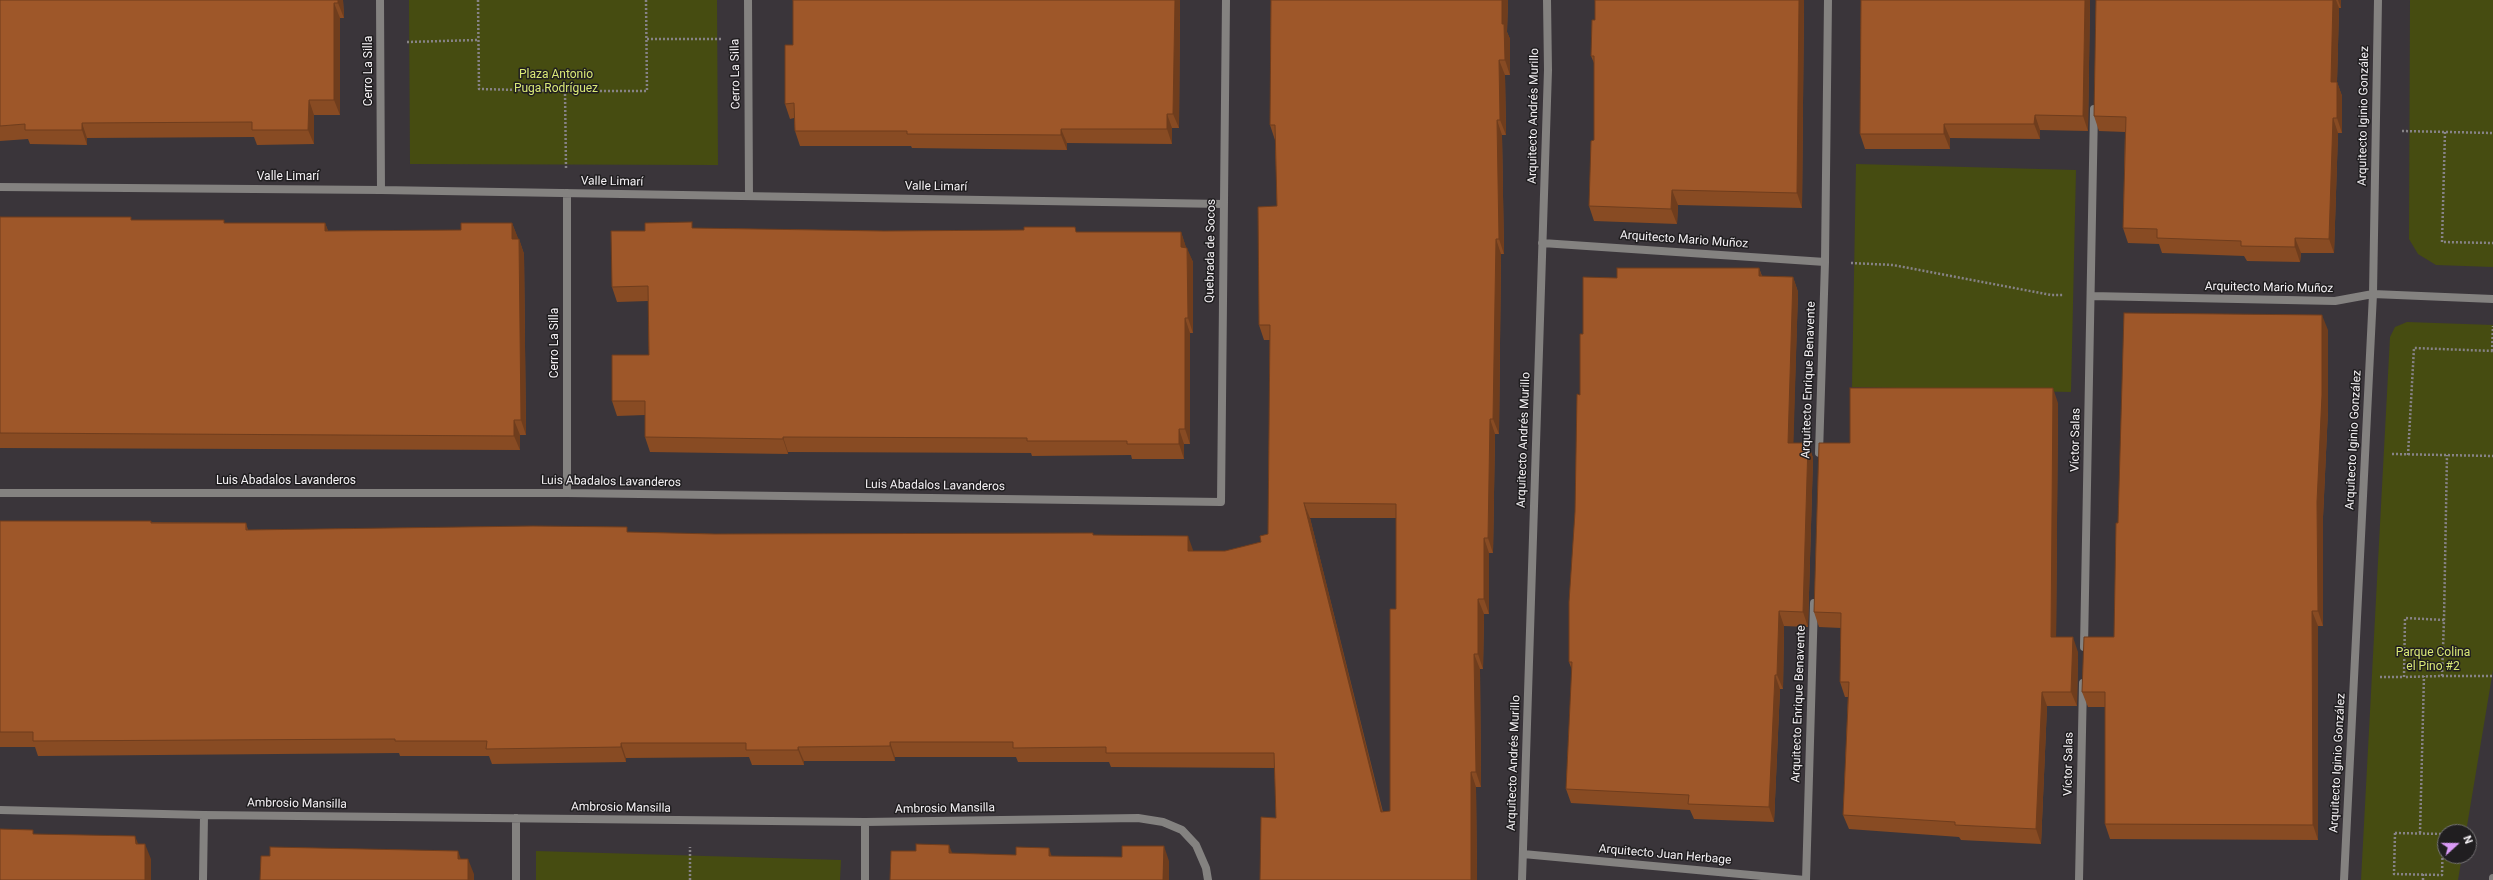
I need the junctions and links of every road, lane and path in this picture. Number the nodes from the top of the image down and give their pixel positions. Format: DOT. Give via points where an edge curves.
graph roads {
  1 [pos="380,0"];
  2 [pos="478,0"];
  3 [pos="646,0"];
  4 [pos="748,0"];
  5 [pos="1226,0"];
  6 [pos="1547,0"];
  7 [pos="1828,0"];
  8 [pos="2378,0"];
  9 [pos="647,39"];
  10 [pos="747,39"];
  11 [pos="478,40"];
  12 [pos="381,43"];
  13 [pos="565,91"];
  14 [pos="2095,101"];
  15 [pos="2376,130"];
  16 [pos="2445,132"];
  17 [pos="2493,133"];
  18 [pos="0,187"];
  19 [pos="381,190"];
  20 [pos="566,193"];
  21 [pos="749,196"];
  22 [pos="1223,204"];
  23 [pos="1542,243"];
  24 [pos="2493,243"];
  25 [pos="1825,262"];
  26 [pos="2373,294"];
  27 [pos="2091,296"];
  28 [pos="2493,299"];
  29 [pos="2493,324"];
  30 [pos="2492,351"];
  31 [pos="2366,454"];
  32 [pos="2408,454"];
  33 [pos="2448,455"];
  34 [pos="2493,456"];
  35 [pos="1819,460"];
  36 [pos="0,493"];
  37 [pos="568,493"];
  38 [pos="1221,502"];
  39 [pos="1815,595"];
  40 [pos="2444,620"];
  41 [pos="2084,656"];
  42 [pos="2083,672"];
  43 [pos="2424,676"];
  44 [pos="2442,676"];
  45 [pos="2493,676"];
  46 [pos="0,810"];
  47 [pos="204,815"];
  48 [pos="516,818"];
  49 [pos="690,821"];
  50 [pos="865,822"];
  51 [pos="2420,833"];
  52 [pos="1523,854"];
  53 [pos="2423,874"];
  54 [pos="203,880"];
  55 [pos="516,880"];
  56 [pos="690,880"];
  57 [pos="865,880"];
  58 [pos="1208,880"];
  59 [pos="1522,880"];
  60 [pos="1805,880"];
  61 [pos="2079,880"];
  62 [pos="2344,880"];
  63 [pos="2423,880"];
  1 -- 12 [label="street, Cerro La Silla"];
  2 -- 11 [label="path"];
  3 -- 9 [label="path"];
  4 -- 10 [label="street, Cerro La Silla"];
  5 -- 22 [label="street, Quebrada de Socos"];
  6 -- 23 [label="street, Arquitecto Andrés Murillo" via="1548,70"];
  7 -- 25 [label="street, Arquitecto Enrique Benavente"];
  8 -- 15 [label="street, Arquitecto Iginio González"];
  9 -- 10 [label="path"];
  9 -- 13 [label="path" via="647,91"];
  10 -- 21 [label="street, Cerro La Silla"];
  11 -- 12 [label="path"];
  11 -- 13 [label="path" via="479,89"];
  12 -- 19 [label="street, Cerro La Silla"];
  13 -- 20 [label="path"];
  14 -- 27 [label="street, Víctor Salas"];
  15 -- 16 [label="path"];
  15 -- 26 [label="street, Arquitecto Iginio González"];
  16 -- 17 [label="path"];
  16 -- 24 [label="path" via="2442,242"];
  18 -- 19 [label="street, Valle Limarí"];
  19 -- 20 [label="street, Valle Limarí"];
  20 -- 21 [label="street, Valle Limarí"];
  20 -- 37 [label="street, Cerro La Silla"];
  21 -- 22 [label="street, Valle Limarí"];
  22 -- 38 [label="street, Quebrada de Socos"];
  23 -- 25 [label="street, Arquitecto Mario Muñoz"];
  23 -- 52 [label="street, Arquitecto Andrés Murillo"];
  25 -- 27 [label="path" via="1893,265 2051,295"];
  25 -- 35 [label="street, Arquitecto Enrique Benavente"];
  26 -- 27 [label="street, Arquitecto Mario Muñoz" via="2335,301"];
  26 -- 28 [label="street, Arquitecto Mario Muñoz"];
  26 -- 31 [label="street, Arquitecto Iginio González"];
  27 -- 41 [label="street, Víctor Salas"];
  29 -- 30 [label="path"];
  30 -- 32 [label="path" via="2414,348"];
  31 -- 32 [label="path"];
  31 -- 62 [label="street, Arquitecto Iginio González"];
  32 -- 33 [label="path"];
  33 -- 34 [label="path"];
  33 -- 40 [label="path"];
  36 -- 37 [label="street, Luis Abadalos Lavanderos"];
  37 -- 38 [label="street, Luis Abadalos Lavanderos"];
  39 -- 60 [label="street, Arquitecto Enrique Benavente"];
  40 -- 43 [label="path" via="2404,618 2404,676"];
  40 -- 44 [label="path"];
  42 -- 61 [label="street, Víctor Salas"];
  43 -- 44 [label="path"];
  43 -- 51 [label="path"];
  44 -- 45 [label="path"];
  46 -- 47 [label="street, Ambrosio Mansilla"];
  47 -- 48 [label="street, Ambrosio Mansilla"];
  47 -- 54 [label="street"];
  48 -- 49 [label="street, Ambrosio Mansilla"];
  48 -- 55 [label="street"];
  49 -- 50 [label="street, Ambrosio Mansilla"];
  49 -- 56 [label="path"];
  50 -- 57 [label="street"];
  50 -- 58 [label="street, Ambrosio Mansilla" via="1138,818 1163,822 1182,830 1196,846 1206,868"];
  51 -- 53 [label="path" via="2443,834 2442,875"];
  51 -- 53 [label="path" via="2395,833 2394,874"];
  52 -- 59 [label="street, Arquitecto Andrés Murillo"];
  52 -- 60 [label="street, Arquitecto Juan Herbage"];
  53 -- 63 [label="path"];
}
